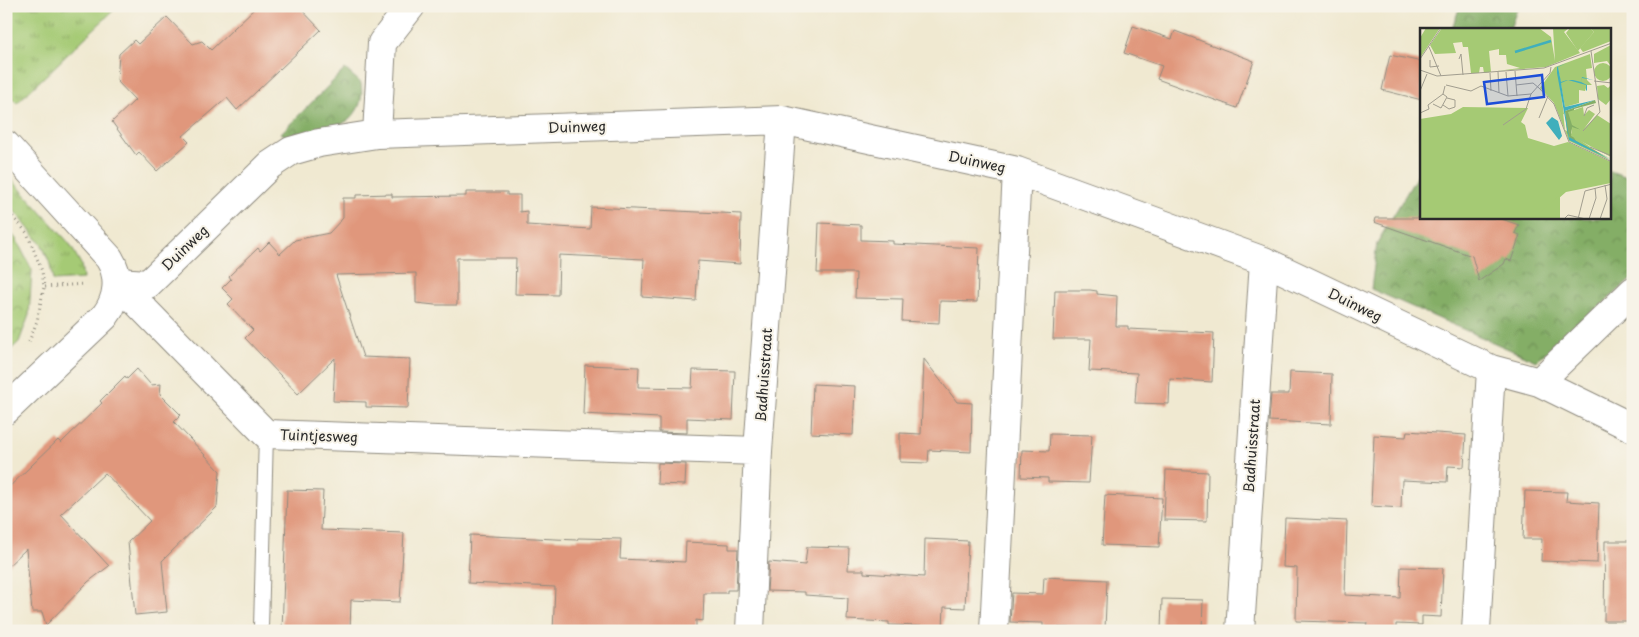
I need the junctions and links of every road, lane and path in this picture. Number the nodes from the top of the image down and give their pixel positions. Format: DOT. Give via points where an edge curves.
graph roads {
  1 [pos="411,6"];
  2 [pos="782,120"];
  3 [pos="377,134"];
  4 [pos="6,145"];
  5 [pos="1017,171"];
  6 [pos="6,210"];
  7 [pos="1264,261"];
  8 [pos="118,282"];
  9 [pos="44,287"];
  10 [pos="1633,291"];
  11 [pos="23,348"];
  12 [pos="1491,369"];
  13 [pos="1539,382"];
  14 [pos="6,410"];
  15 [pos="1633,428"];
  16 [pos="266,434"];
  17 [pos="758,451"];
  18 [pos="261,628"];
  19 [pos="750,631"];
  20 [pos="994,631"];
  21 [pos="1240,631"];
  22 [pos="1476,631"];
  1 -- 3 [label="street" via="382,43"];
  2 -- 3 [label="street, Duinweg"];
  2 -- 5 [label="street, Duinweg"];
  2 -- 17 [label="street, Badhuisstraat"];
  3 -- 8 [label="street, Duinweg" via="290,151 270,165 148,284"];
  4 -- 8 [label="street" via="109,258"];
  5 -- 7 [label="street, Duinweg"];
  5 -- 20 [label="street"];
  6 -- 9 [label="path" via="27,232 42,271"];
  7 -- 12 [label="street, Duinweg"];
  7 -- 21 [label="street, Badhuisstraat"];
  8 -- 9 [label="path"];
  8 -- 14 [label="street" via="105,316"];
  8 -- 16 [label="street, Tuintjesweg"];
  9 -- 11 [label="path" via="37,321 29,342"];
  10 -- 13 [label="street"];
  12 -- 13 [label="street, Duinweg"];
  12 -- 22 [label="street"];
  13 -- 15 [label="street, Duinweg"];
  16 -- 17 [label="street, Tuintjesweg"];
  16 -- 18 [label="lane"];
  17 -- 19 [label="street, Badhuisstraat"];
}
